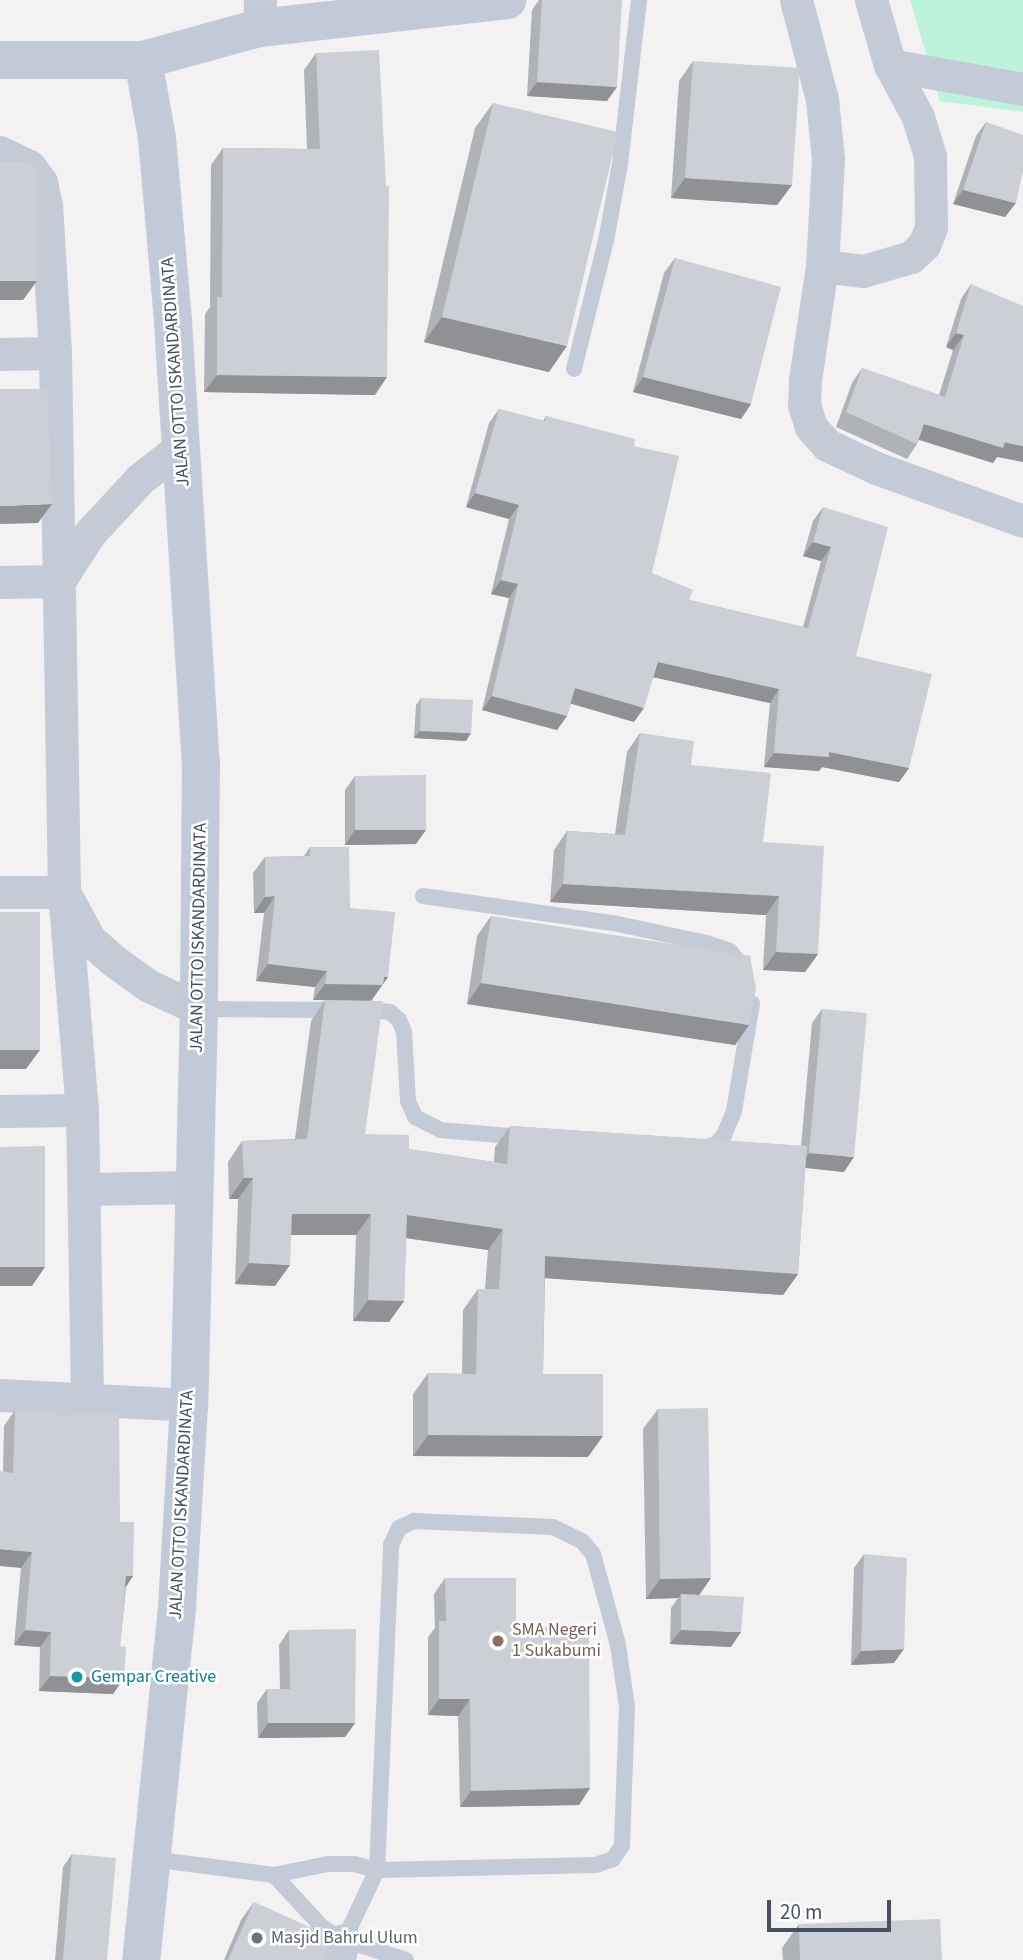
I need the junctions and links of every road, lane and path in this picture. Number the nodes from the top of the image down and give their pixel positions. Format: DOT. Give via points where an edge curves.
graph roads {
  1 [pos="507,0"];
  2 [pos="639,0"];
  3 [pos="796,0"];
  4 [pos="871,0"];
  5 [pos="259,14"];
  6 [pos="0,60"];
  7 [pos="143,60"];
  8 [pos="890,65"];
  9 [pos="1023,89"];
  10 [pos="0,152"];
  11 [pos="822,266"];
  12 [pos="55,353"];
  13 [pos="0,354"];
  14 [pos="574,369"];
  15 [pos="182,446"];
  16 [pos="1023,521"];
  17 [pos="59,581"];
  18 [pos="0,582"];
  19 [pos="0,892"];
  20 [pos="64,892"];
  21 [pos="423,896"];
  22 [pos="199,1009"];
  23 [pos="82,1110"];
  24 [pos="0,1111"];
  25 [pos="537,1138"];
  26 [pos="688,1150"];
  27 [pos="195,1186"];
  28 [pos="85,1188"];
  29 [pos="0,1395"];
  30 [pos="87,1399"];
  31 [pos="189,1405"];
  32 [pos="152,1858"];
  33 [pos="377,1870"];
  34 [pos="274,1875"];
  35 [pos="341,1950"];
  36 [pos="141,1960"];
  37 [pos="406,1960"];
  1 -- 5 [label="main road"];
  2 -- 14 [label="lane" via="620,164"];
  3 -- 11 [label="street" via="822,99 828,159"];
  4 -- 8 [label="street"];
  5 -- 7 [label="main road"];
  6 -- 7 [label="main road"];
  7 -- 15 [label="main road, JALAN OTTO ISKANDARDINATA" via="165,216"];
  8 -- 9 [label="street"];
  8 -- 11 [label="street" via="918,117 930,156 931,228 924,246 911,257 863,271"];
  10 -- 12 [label="street" via="29,166 41,182"];
  11 -- 16 [label="street" via="805,380 804,405 811,427 827,445 876,468"];
  12 -- 13 [label="street"];
  12 -- 17 [label="street"];
  15 -- 17 [label="street" via="140,479 90,533"];
  15 -- 22 [label="main road, JALAN OTTO ISKANDARDINATA" via="201,762"];
  17 -- 18 [label="street"];
  17 -- 20 [label="street"];
  19 -- 20 [label="street"];
  20 -- 22 [label="street" via="90,940 114,961 149,986"];
  20 -- 23 [label="street"];
  21 -- 26 [label="lane" via="613,923 730,951 749,977 752,992 734,1111 716,1144"];
  22 -- 25 [label="lane" via="390,1012 404,1032 408,1101 415,1117 440,1130"];
  22 -- 27 [label="main road, JALAN OTTO ISKANDARDINATA"];
  23 -- 24 [label="street"];
  23 -- 28 [label="street"];
  27 -- 28 [label="street"];
  27 -- 31 [label="main road, JALAN OTTO ISKANDARDINATA"];
  28 -- 30 [label="street"];
  29 -- 30 [label="street"];
  30 -- 31 [label="street"];
  31 -- 32 [label="main road, JALAN OTTO ISKANDARDINATA" via="177,1608"];
  32 -- 34 [label="lane"];
  32 -- 36 [label="main road, JALAN OTTO ISKANDARDINATA"];
  33 -- 33 [label="lane" via="394,1535 414,1521 553,1527 570,1533 593,1554 623,1671 627,1707 622,1846 613,1859 596,1865"];
  33 -- 34 [label="lane" via="328,1864"];
  33 -- 35 [label="lane"];
  34 -- 35 [label="lane"];
  35 -- 37 [label="lane"];
}
